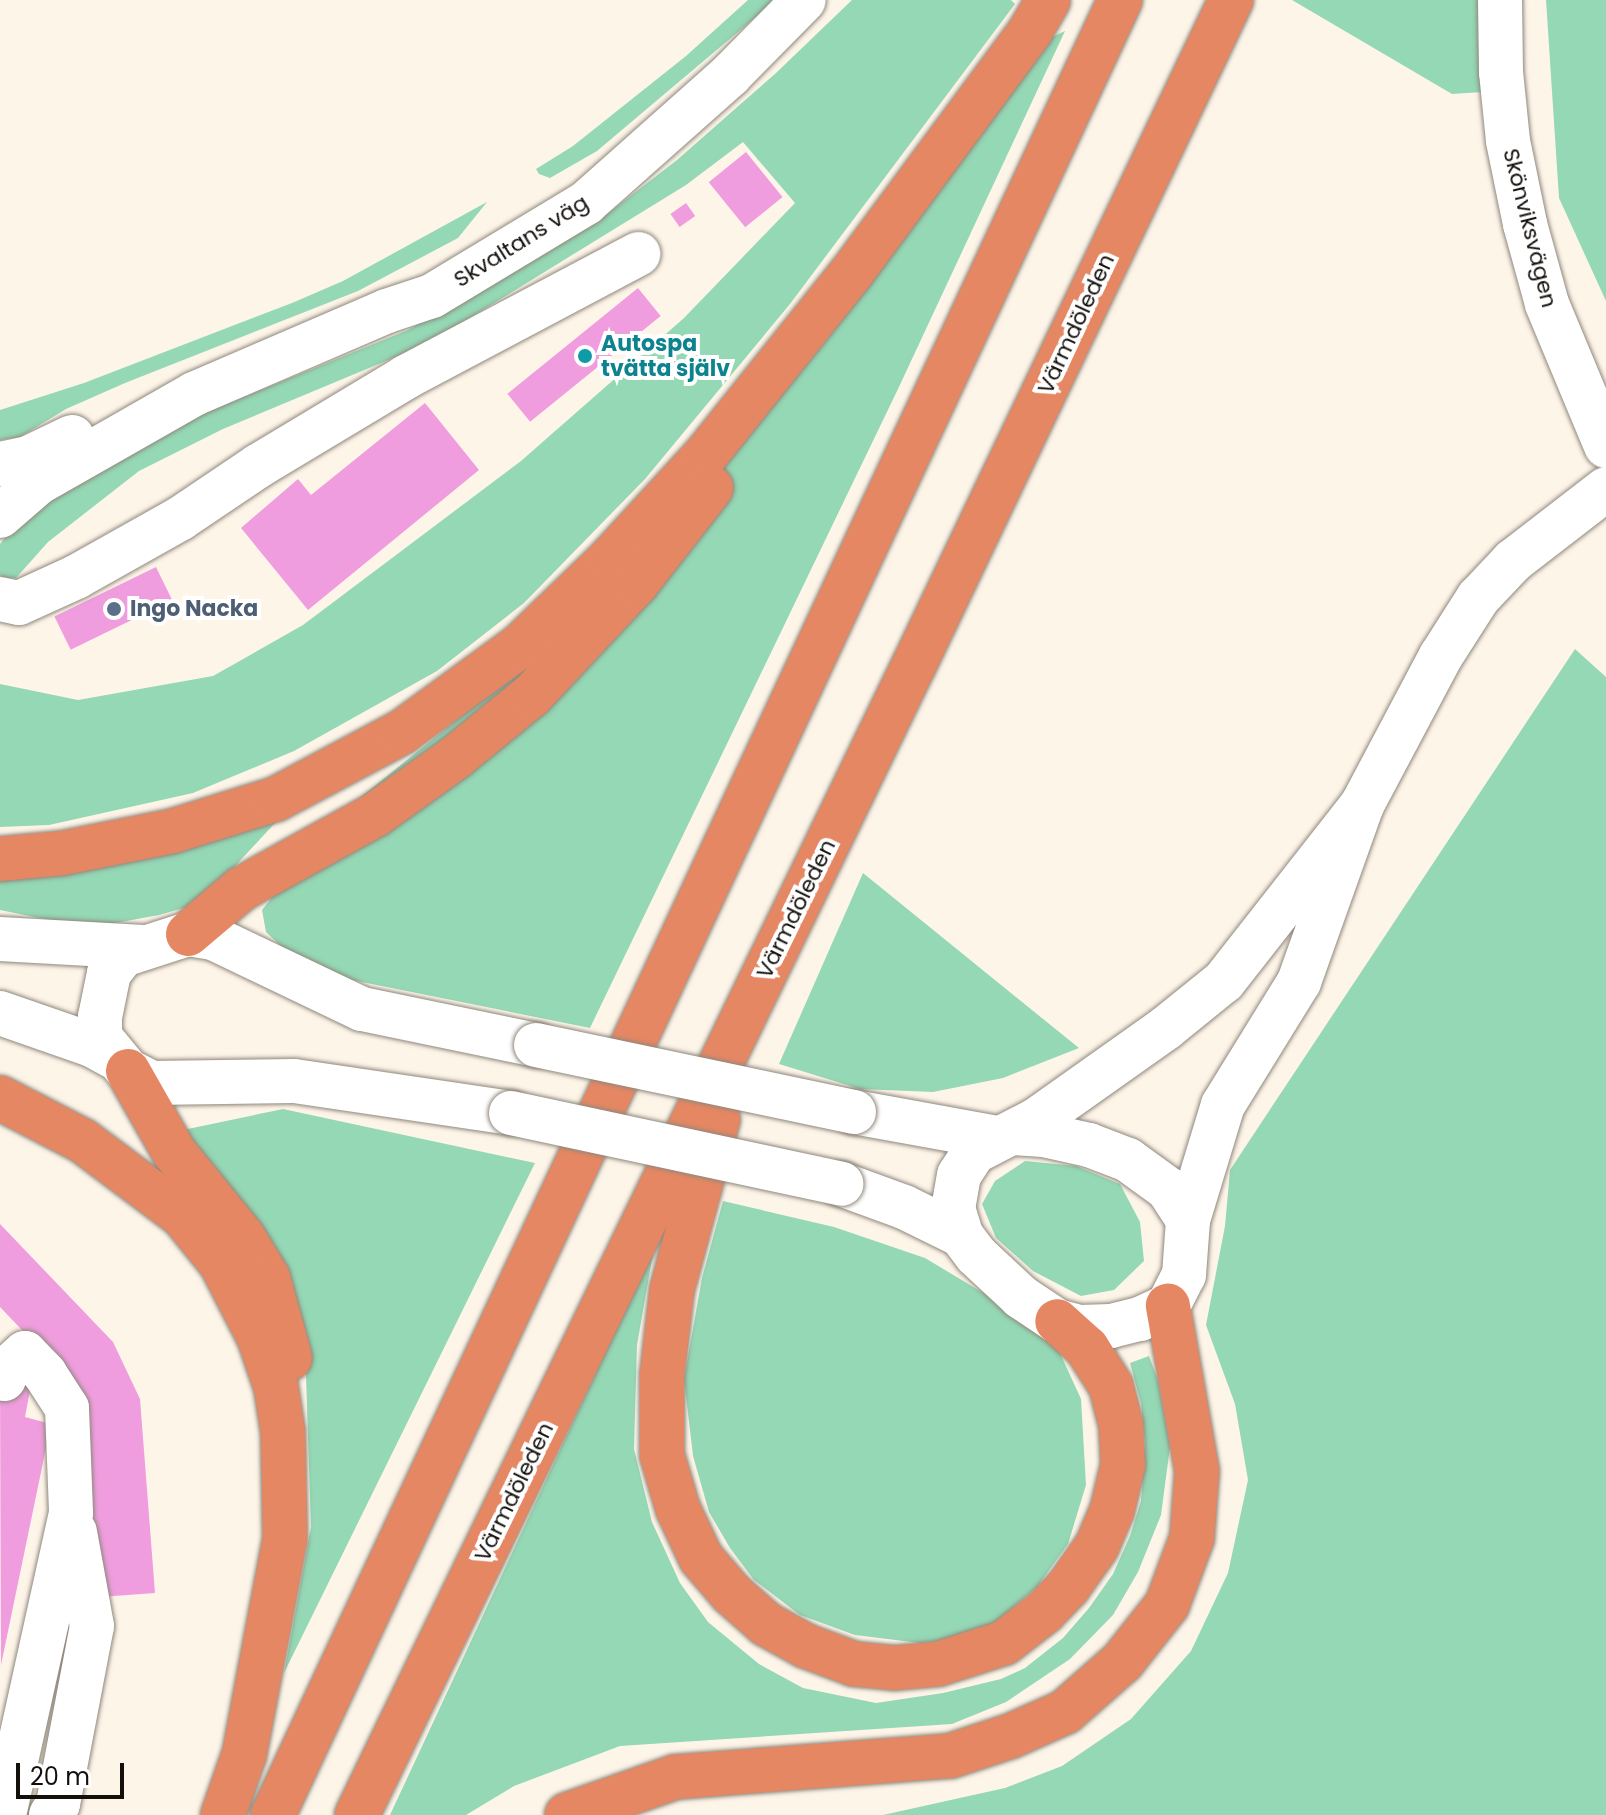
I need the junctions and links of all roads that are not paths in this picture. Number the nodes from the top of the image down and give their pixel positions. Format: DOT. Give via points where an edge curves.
graph roads {
  1 [pos="804,0"];
  2 [pos="1048,0"];
  3 [pos="1120,0"];
  4 [pos="1231,0"];
  5 [pos="1500,0"];
  6 [pos="638,254"];
  7 [pos="850,275"];
  8 [pos="194,394"];
  9 [pos="1606,446"];
  10 [pos="0,464"];
  11 [pos="1606,489"];
  12 [pos="0,516"];
  13 [pos="0,599"];
  14 [pos="1362,805"];
  15 [pos="0,859"];
  16 [pos="188,934"];
  17 [pos="0,939"];
  18 [pos="143,947"];
  19 [pos="0,1013"];
  20 [pos="746,1013"];
  21 [pos="121,1064"];
  22 [pos="0,1098"];
  23 [pos="1005,1135"];
  24 [pos="1188,1220"];
  25 [pos="961,1235"];
  26 [pos="1168,1306"];
  27 [pos="1057,1321"];
  28 [pos="9,1356"];
  29 [pos="71,1513"];
  30 [pos="285,1539"];
  31 [pos="4,1815"];
  32 [pos="51,1815"];
  33 [pos="223,1815"];
  34 [pos="273,1815"];
  35 [pos="357,1815"];
  36 [pos="567,1815"];
  1 -- 8 [label="street, Skvaltans väg" via="730,75 586,203 432,296"];
  2 -- 7 [label="highway"];
  3 -- 34 [label="highway"];
  4 -- 20 [label="highway, Värmdöleden"];
  5 -- 9 [label="street, Skönviksvägen" via="1508,141 1525,224 1547,304"];
  6 -- 13 [label="street" via="406,377 76,577 19,603"];
  7 -- 15 [label="highway" via="704,457 611,558 520,646 445,704 342,767 276,799 173,831 63,853"];
  7 -- 16 [label="highway" via="764,420 636,584 532,695 375,815 241,889"];
  8 -- 10 [label="street, Skvaltans väg" via="123,412 28,458"];
  8 -- 12 [label="street, Skvaltans väg" via="38,483"];
  11 -- 14 [label="street" via="1513,561 1478,598"];
  14 -- 23 [label="street" via="1224,981 1166,1028"];
  14 -- 24 [label="street" via="1299,982 1223,1105"];
  16 -- 18 [label="street"];
  16 -- 23 [label="street, bridge" via="213,938 362,1009 854,1112"];
  17 -- 18 [label="street"];
  18 -- 21 [label="street" via="123,955 109,973 100,1017 100,1037"];
  19 -- 21 [label="street" via="92,1045"];
  20 -- 27 [label="highway" via="672,1289 662,1375 662,1455 678,1509 701,1558 731,1593 766,1624 806,1646 854,1664 894,1668 938,1664 1004,1643 1044,1612 1097,1546 1123,1465 1121,1425 1111,1386 1087,1348"];
  20 -- 35 [label="highway, Värmdöleden"];
  21 -- 25 [label="street, bridge" via="152,1083 294,1081 511,1113 841,1184"];
  21 -- 30 [label="highway" via="174,1152 243,1237 268,1278 287,1338 297,1403"];
  22 -- 30 [label="highway" via="83,1141 133,1178 182,1215 221,1263 259,1337 276,1387 283,1432"];
  23 -- 24 [label="street" via="1074,1141 1128,1160 1168,1189"];
  23 -- 25 [label="street" via="974,1152 959,1175 953,1208"];
  24 -- 26 [label="street" via="1184,1275"];
  25 -- 27 [label="street" via="1021,1297"];
  26 -- 27 [label="street" via="1111,1326"];
  26 -- 36 [label="highway" via="1197,1471 1192,1538 1167,1605 1122,1662 1065,1712 950,1756 675,1777"];
  28 -- 29 [label="street" via="45,1374 67,1408"];
  29 -- 31 [label="street"];
  29 -- 32 [label="street" via="92,1626 58,1804"];
  30 -- 33 [label="highway" via="244,1755"];
}
